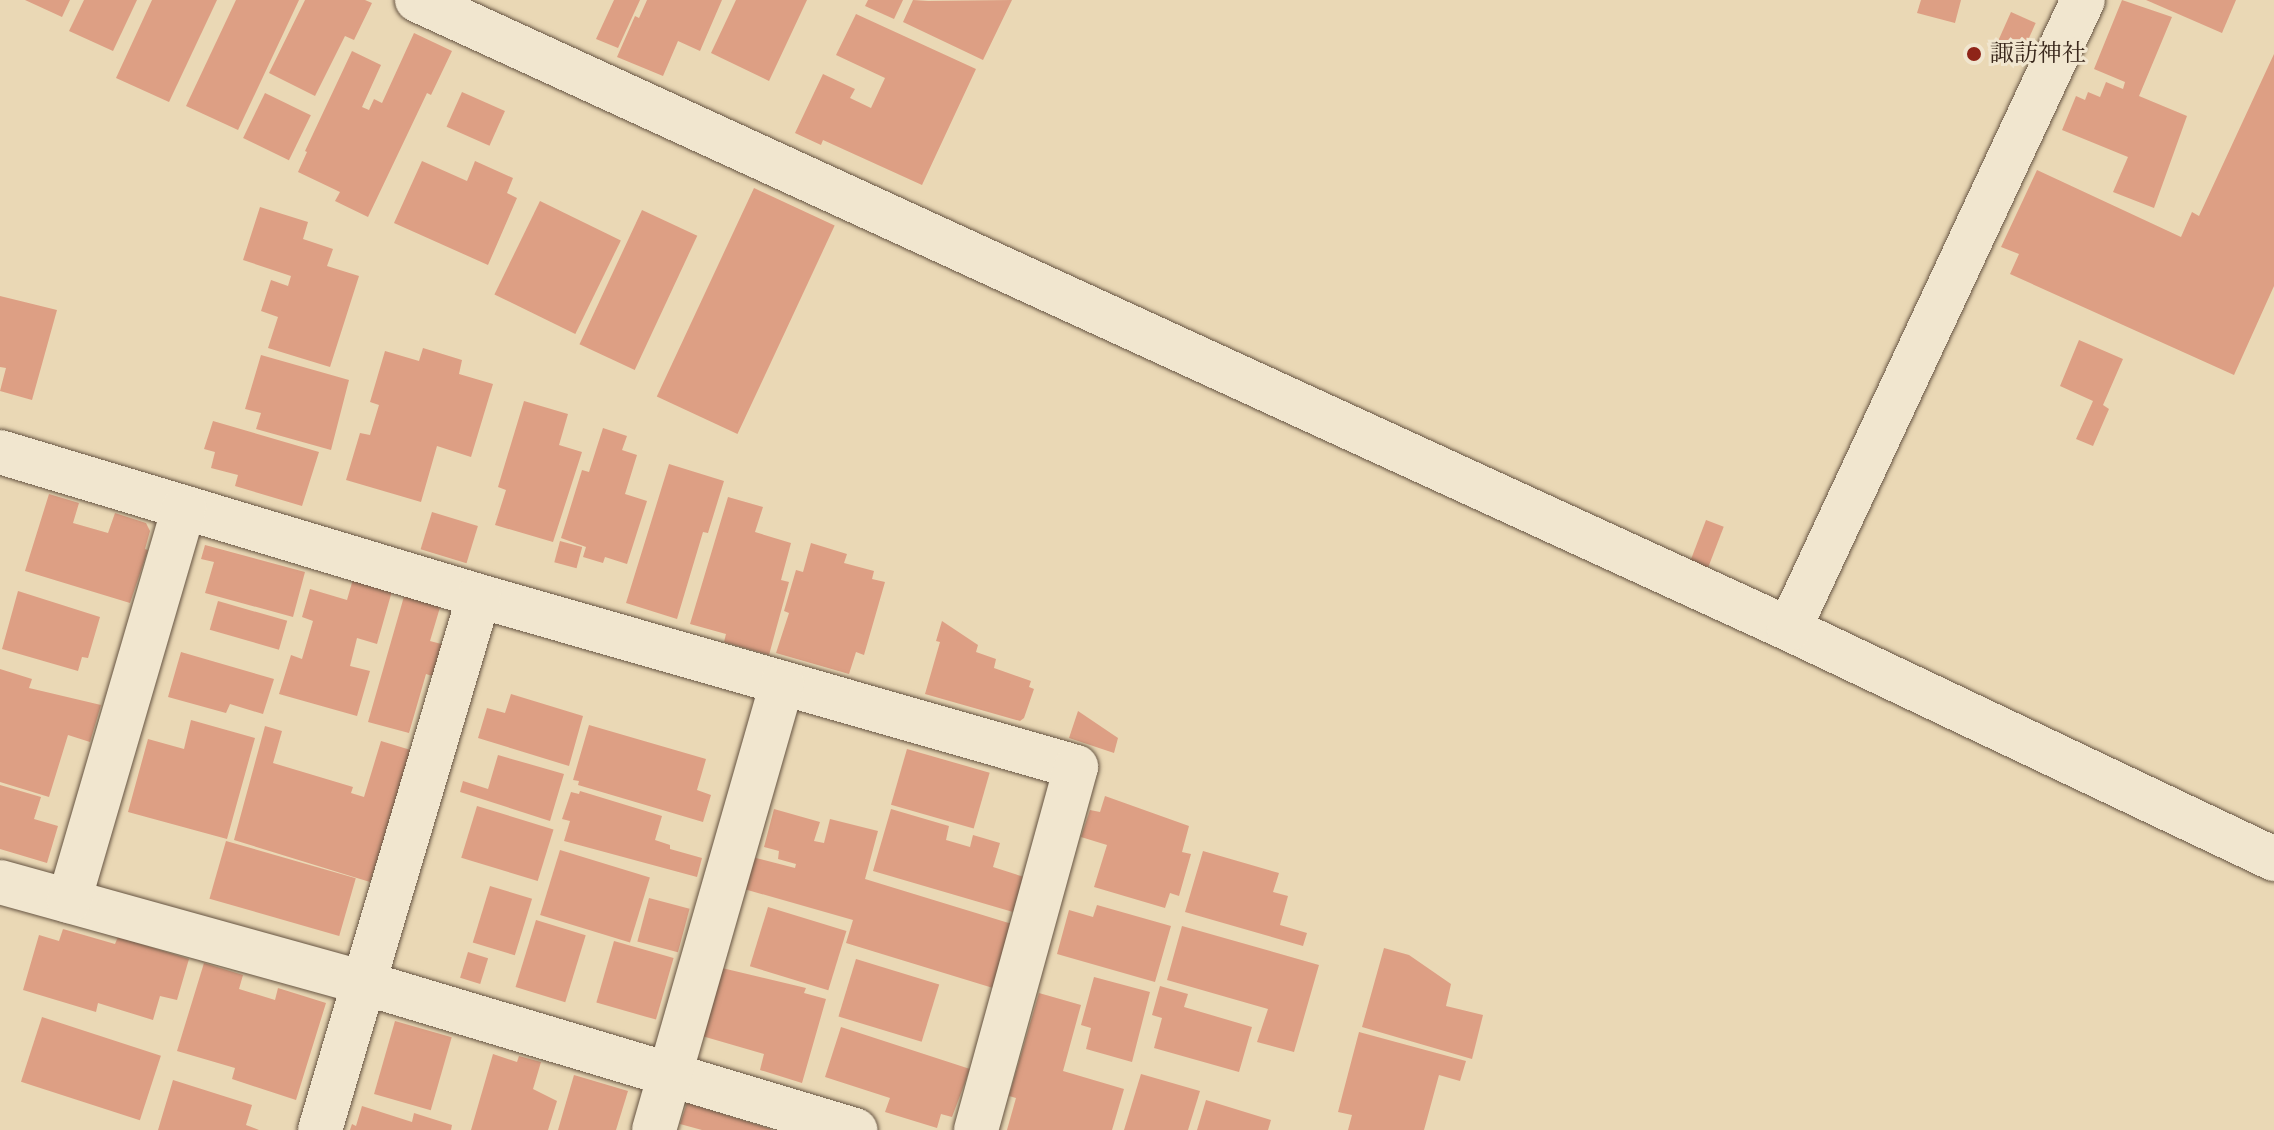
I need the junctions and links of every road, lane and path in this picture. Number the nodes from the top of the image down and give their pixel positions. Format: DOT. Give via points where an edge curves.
graph roads {
  1 [pos="417,0"];
  2 [pos="2083,0"];
  3 [pos="0,452"];
  4 [pos="184,507"];
  5 [pos="479,596"];
  6 [pos="1789,629"];
  7 [pos="782,683"];
  8 [pos="2274,859"];
  9 [pos="0,882"];
  10 [pos="69,901"];
  11 [pos="364,983"];
  12 [pos="671,1075"];
  13 [pos="320,1130"];
  14 [pos="654,1130"];
  15 [pos="855,1130"];
  16 [pos="976,1130"];
  1 -- 6 [label="street"];
  2 -- 6 [label="street"];
  3 -- 4 [label="street"];
  4 -- 5 [label="street"];
  4 -- 10 [label="street"];
  5 -- 7 [label="street"];
  5 -- 11 [label="street"];
  6 -- 8 [label="street"];
  7 -- 12 [label="street"];
  7 -- 16 [label="street" via="1076,767"];
  9 -- 10 [label="street"];
  10 -- 11 [label="street"];
  11 -- 12 [label="street"];
  11 -- 13 [label="street"];
  12 -- 14 [label="street"];
  12 -- 15 [label="street"];
}
